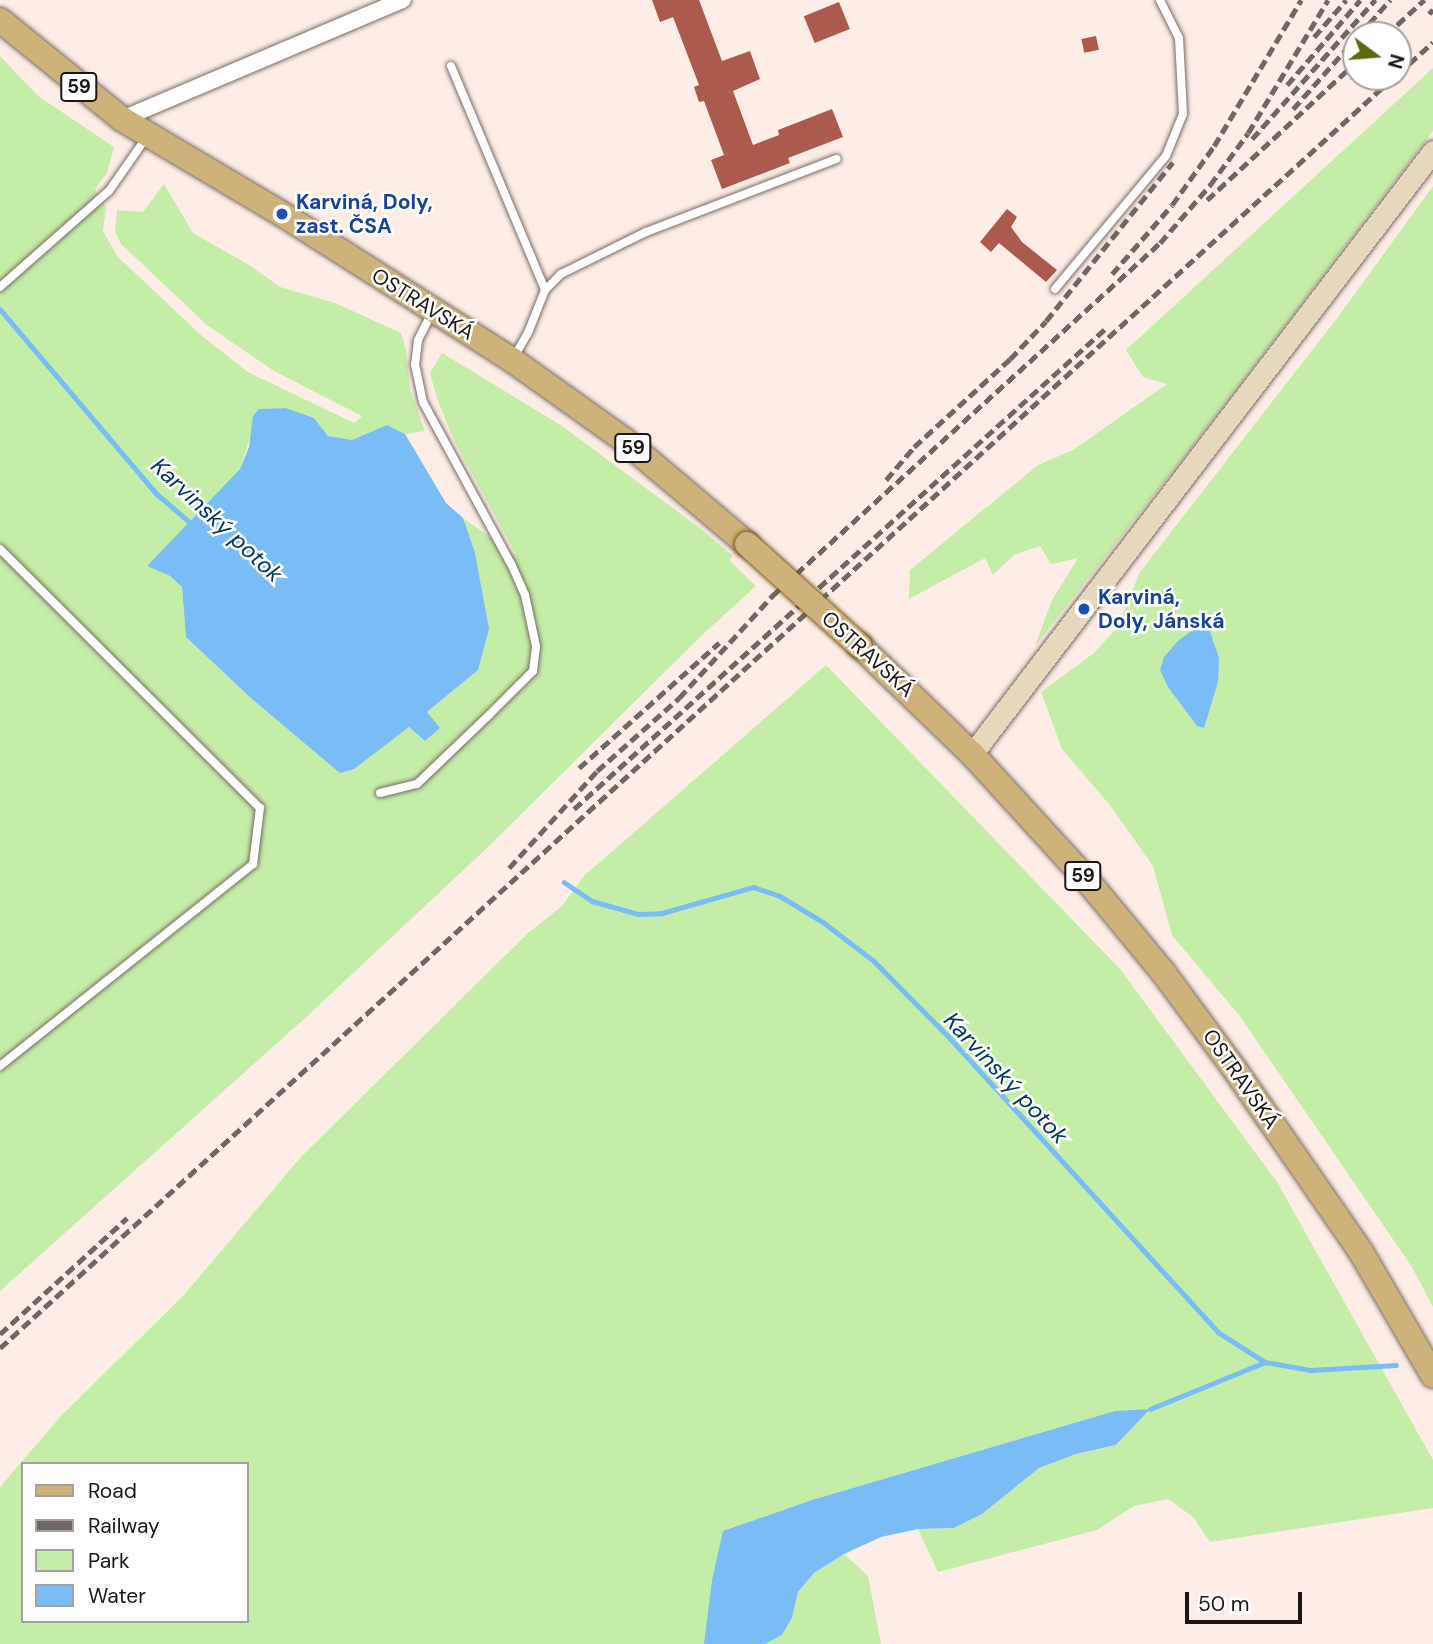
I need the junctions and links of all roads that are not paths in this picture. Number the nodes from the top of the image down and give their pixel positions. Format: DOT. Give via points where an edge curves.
graph roads {
  1 [pos="403,0"];
  2 [pos="1160,0"];
  3 [pos="0,20"];
  4 [pos="451,66"];
  5 [pos="122,119"];
  6 [pos="148,135"];
  7 [pos="1433,151"];
  8 [pos="836,159"];
  9 [pos="0,287"];
  10 [pos="1055,289"];
  11 [pos="545,290"];
  12 [pos="433,312"];
  13 [pos="512,360"];
  14 [pos="0,548"];
  15 [pos="972,754"];
  16 [pos="380,793"];
  17 [pos="0,1066"];
  18 [pos="1433,1376"];
  1 -- 5 [label="street"];
  2 -- 10 [label="lane" via="1179,38 1183,114 1166,156"];
  3 -- 5 [label="main road, OSTRAVSKÁ / 59"];
  4 -- 11 [label="lane"];
  5 -- 6 [label="main road, OSTRAVSKÁ / 59"];
  6 -- 9 [label="lane" via="109,191"];
  6 -- 12 [label="main road, OSTRAVSKÁ / 59" via="282,214"];
  7 -- 15 [label="street"];
  8 -- 11 [label="lane" via="586,259"];
  11 -- 13 [label="lane"];
  12 -- 13 [label="main road, OSTRAVSKÁ / 59"];
  12 -- 16 [label="lane" via="418,340 415,365 423,402 520,584 536,646 533,671 417,784"];
  13 -- 15 [label="main road, OSTRAVSKÁ / 59, bridge" via="624,440 747,544"];
  14 -- 17 [label="lane" via="260,808 253,864"];
  15 -- 18 [label="main road, OSTRAVSKÁ / 59" via="1103,898 1186,1003 1361,1252"];
}
